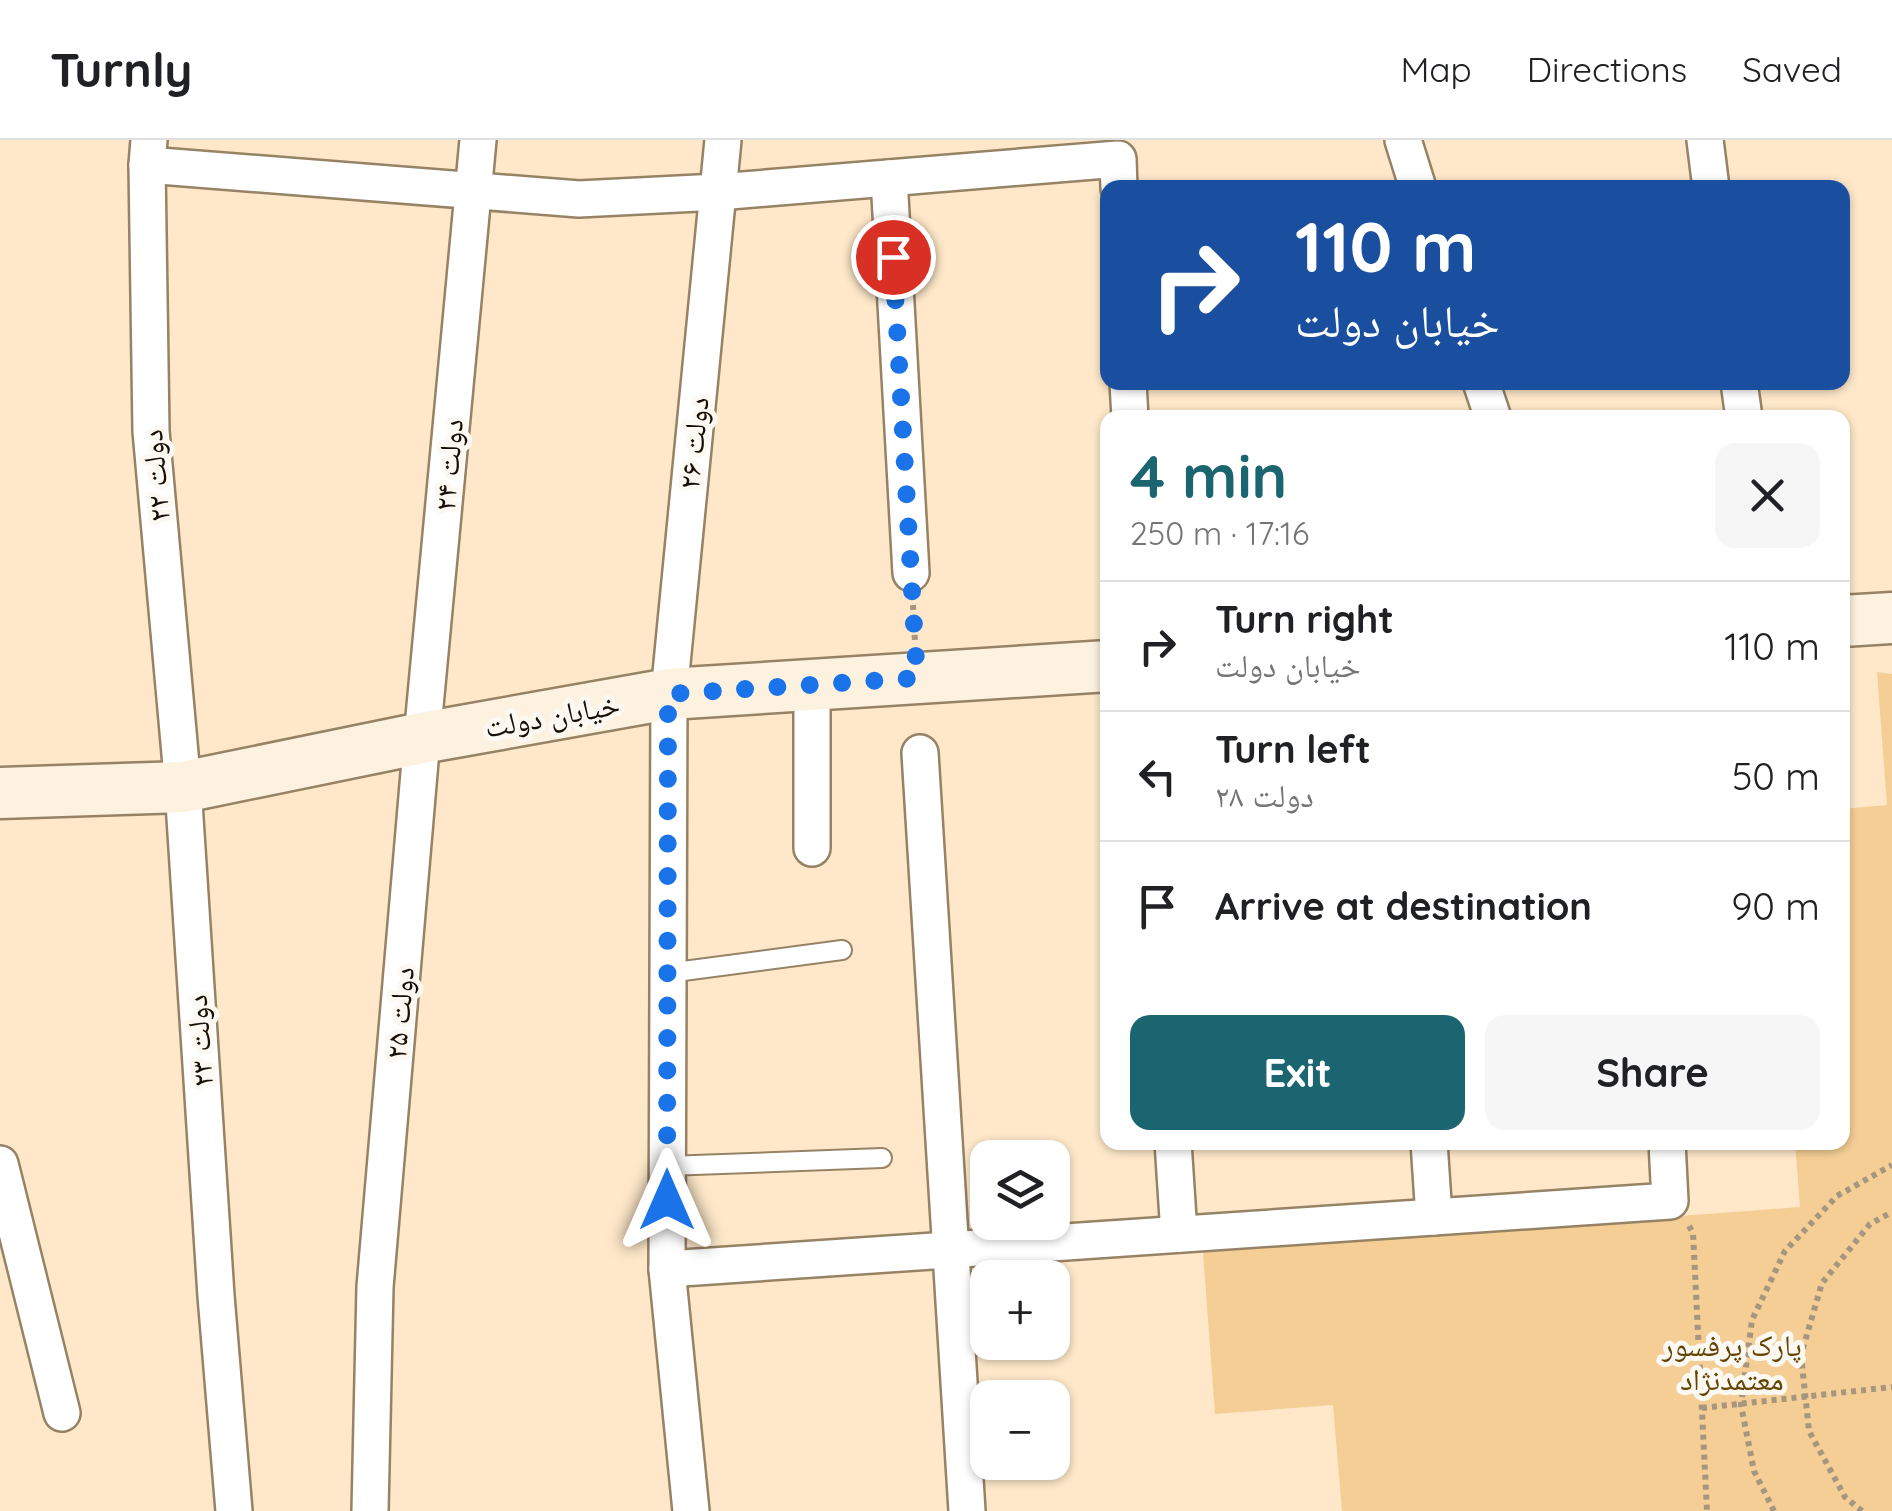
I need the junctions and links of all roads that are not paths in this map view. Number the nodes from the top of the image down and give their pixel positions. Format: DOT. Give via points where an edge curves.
graph roads {
  1 [pos="478,140"];
  2 [pos="723,140"];
  3 [pos="1403,140"];
  4 [pos="1705,140"];
  5 [pos="148,152"];
  6 [pos="1045,153"];
  7 [pos="1118,173"];
  8 [pos="889,178"];
  9 [pos="1416,180"];
  10 [pos="1710,180"];
  11 [pos="473,191"];
  12 [pos="718,192"];
  13 [pos="910,573"];
  14 [pos="1892,618"];
  15 [pos="1850,621"];
  16 [pos="1100,667"];
  17 [pos="812,685"];
  18 [pos="668,694"];
  19 [pos="422,738"];
  20 [pos="920,754"];
  21 [pos="183,786"];
  22 [pos="0,794"];
  23 [pos="812,848"];
  24 [pos="842,950"];
  25 [pos="668,974"];
  26 [pos="1174,1150"];
  27 [pos="1430,1150"];
  28 [pos="1667,1150"];
  29 [pos="882,1158"];
  30 [pos="0,1164"];
  31 [pos="667,1166"];
  32 [pos="1434,1217"];
  33 [pos="1179,1234"];
  34 [pos="952,1250"];
  35 [pos="667,1269"];
  36 [pos="62,1413"];
  37 [pos="234,1511"];
  38 [pos="370,1511"];
  39 [pos="691,1511"];
  40 [pos="968,1511"];
  1 -- 11 [label="street, دولت ۲۴"];
  2 -- 12 [label="street, دولت ۲۶"];
  3 -- 9 [label="street"];
  4 -- 10 [label="street"];
  5 -- 11 [label="street"];
  5 -- 21 [label="street, دولت ۲۲" via="151,431"];
  6 -- 7 [label="street"];
  6 -- 8 [label="street"];
  8 -- 12 [label="street"];
  8 -- 13 [label="street"];
  11 -- 12 [label="street" via="579,199"];
  11 -- 19 [label="street, دولت ۲۴"];
  12 -- 18 [label="street, دولت ۲۶"];
  14 -- 15 [label="street"];
  16 -- 17 [label="street, خیابان دولت"];
  17 -- 18 [label="street, خیابان دولت"];
  17 -- 23 [label="street"];
  18 -- 19 [label="street, خیابان دولت"];
  18 -- 25 [label="street, دولت ۲۶"];
  19 -- 21 [label="street, خیابان دولت"];
  19 -- 38 [label="street, دولت ۲۵" via="375,1287"];
  20 -- 34 [label="street"];
  21 -- 22 [label="street, خیابان دولت"];
  21 -- 37 [label="street, دولت ۲۳"];
  24 -- 25 [label="lane"];
  25 -- 31 [label="street, دولت ۲۶"];
  26 -- 33 [label="street"];
  27 -- 32 [label="street"];
  28 -- 32 [label="street" via="1670,1201"];
  29 -- 31 [label="lane"];
  30 -- 36 [label="street"];
  31 -- 35 [label="street, دولت ۲۶"];
  32 -- 33 [label="street"];
  33 -- 34 [label="street"];
  34 -- 35 [label="street"];
  34 -- 40 [label="street"];
  35 -- 39 [label="street, دولت ۲۶"];
}
